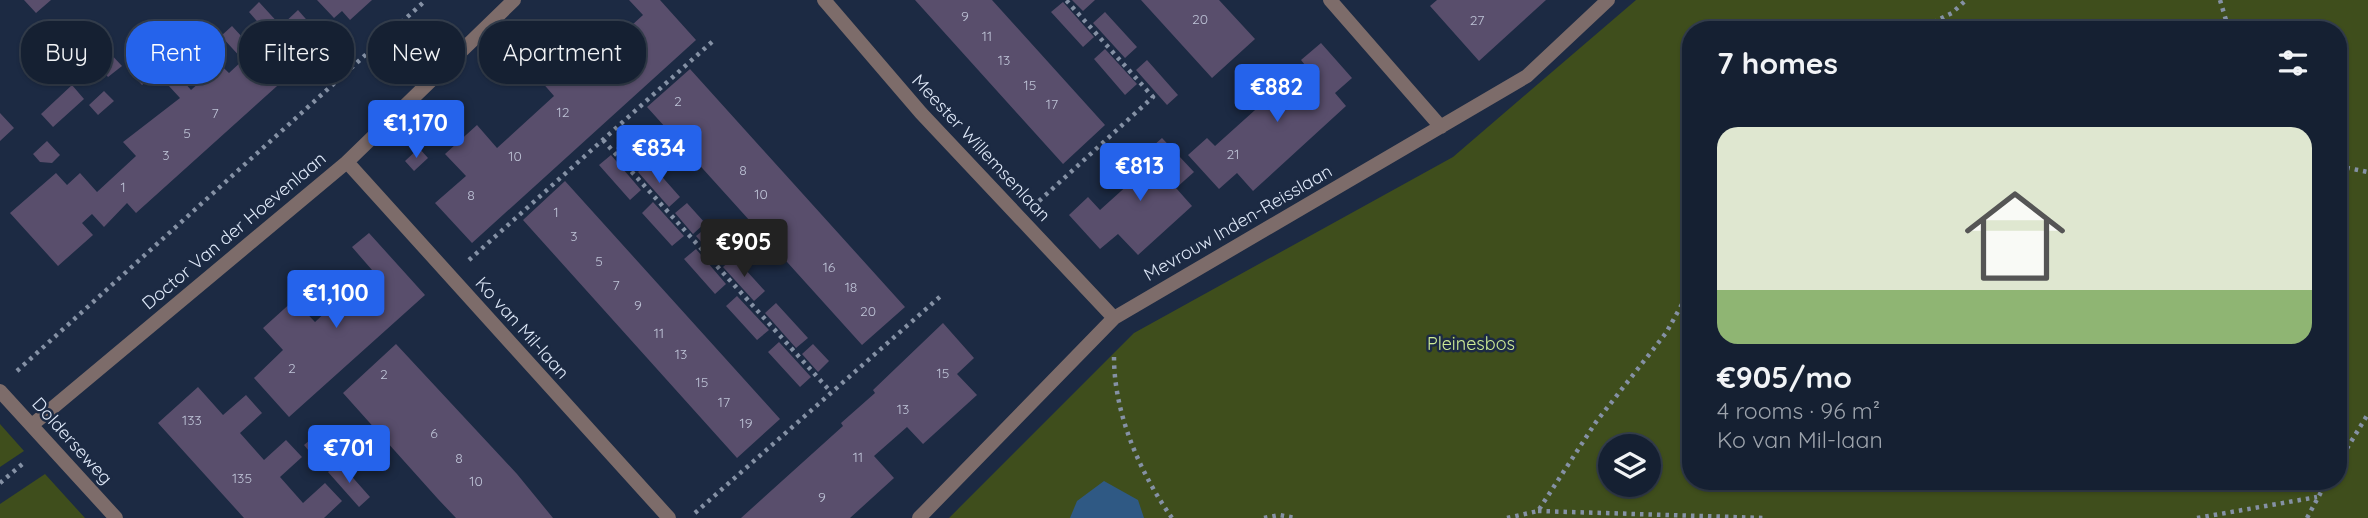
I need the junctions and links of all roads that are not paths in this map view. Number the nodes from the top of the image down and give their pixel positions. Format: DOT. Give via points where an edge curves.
graph roads {
  1 [pos="514,0"];
  2 [pos="824,0"];
  3 [pos="1330,0"];
  4 [pos="1608,0"];
  5 [pos="1441,127"];
  6 [pos="346,162"];
  7 [pos="1114,318"];
  8 [pos="0,391"];
  9 [pos="32,425"];
  10 [pos="116,518"];
  11 [pos="669,518"];
  12 [pos="919,518"];
  1 -- 6 [label="street, Doctor Van der Hoevenlaan"];
  2 -- 7 [label="street, Meester Willemsenlaan" via="921,113"];
  3 -- 5 [label="street"];
  4 -- 5 [label="street, Mevrouw Inden-Reisslaan" via="1527,76"];
  5 -- 7 [label="street, Mevrouw Inden-Reisslaan"];
  6 -- 9 [label="street, Doctor Van der Hoevenlaan"];
  6 -- 11 [label="street, Ko van Mil-laan"];
  7 -- 12 [label="street, Mevrouw Inden-Reisslaan"];
  8 -- 9 [label="street, Dolderseweg"];
  9 -- 10 [label="street, Dolderseweg"];
}
